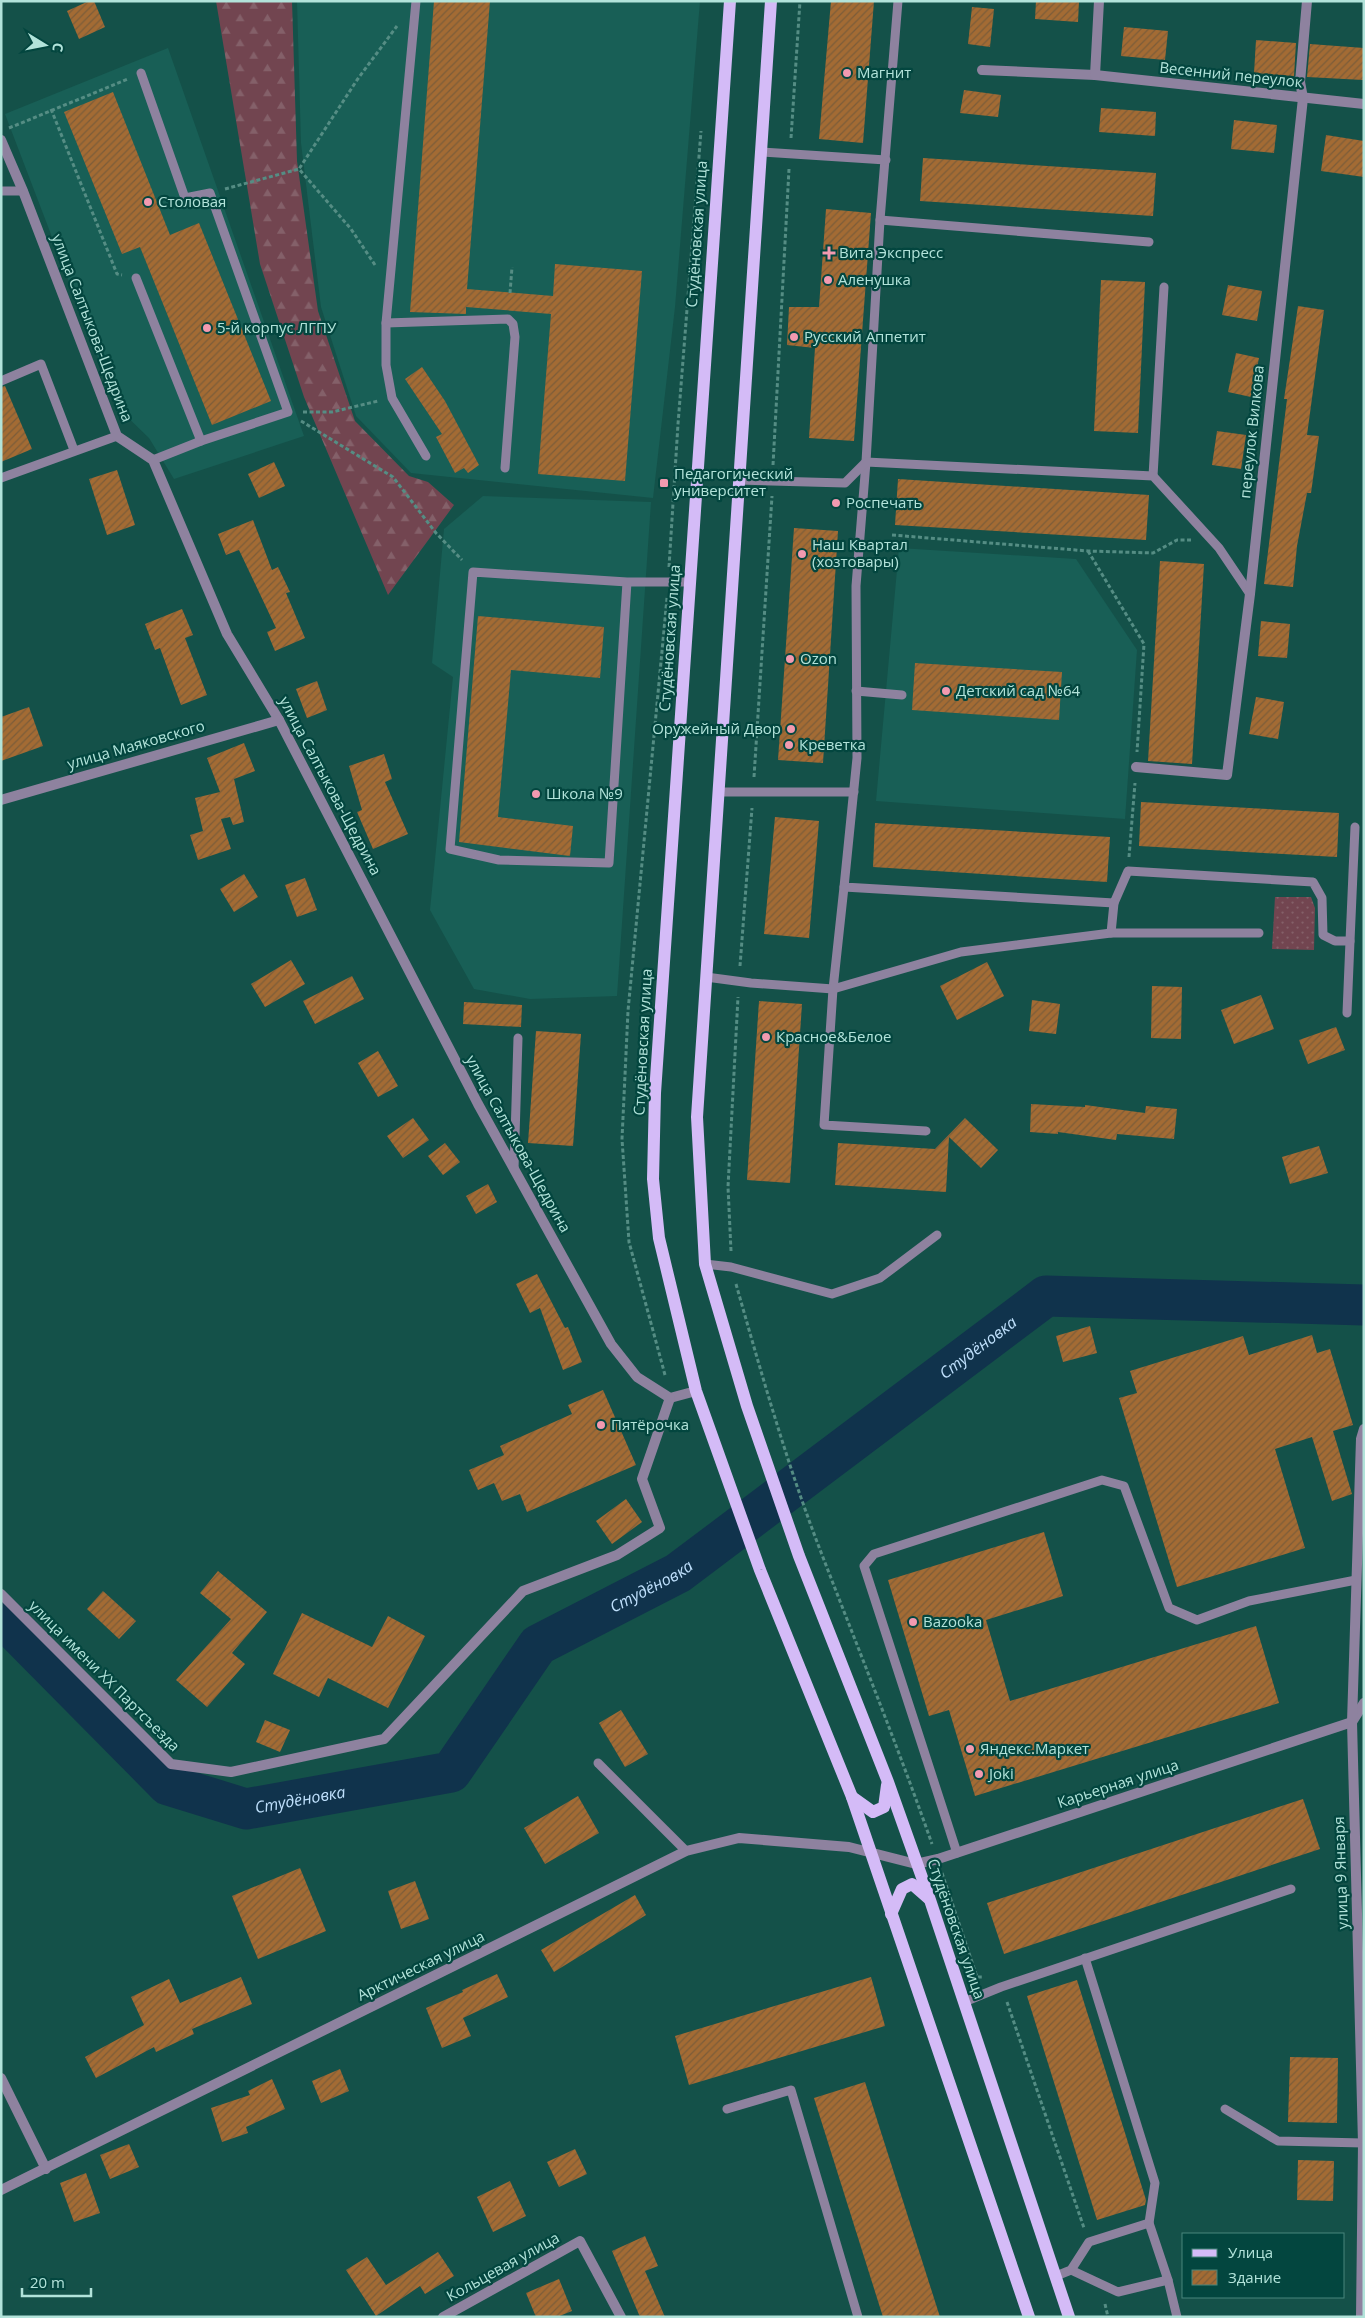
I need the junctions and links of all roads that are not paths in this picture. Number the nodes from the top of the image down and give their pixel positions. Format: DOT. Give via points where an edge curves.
graph roads {
  1 [pos="416,1"];
  2 [pos="730,1"];
  3 [pos="771,1"];
  4 [pos="898,1"];
  5 [pos="1099,1"];
  6 [pos="1307,1"];
  7 [pos="982,70"];
  8 [pos="141,73"];
  9 [pos="1095,75"];
  10 [pos="1303,98"];
  11 [pos="1364,104"];
  12 [pos="1,140"];
  13 [pos="761,152"];
  14 [pos="886,160"];
  15 [pos="1,191"];
  16 [pos="23,191"];
  17 [pos="880,220"];
  18 [pos="1149,242"];
  19 [pos="136,278"];
  20 [pos="1164,287"];
  21 [pos="386,323"];
  22 [pos="1,380"];
  23 [pos="117,436"];
  24 [pos="202,441"];
  25 [pos="74,450"];
  26 [pos="426,456"];
  27 [pos="153,460"];
  28 [pos="866,462"];
  29 [pos="505,468"];
  30 [pos="1153,476"];
  31 [pos="1,478"];
  32 [pos="739,480"];
  33 [pos="627,582"];
  34 [pos="690,582"];
  35 [pos="1250,594"];
  36 [pos="856,690"];
  37 [pos="902,695"];
  38 [pos="280,720"];
  39 [pos="1136,767"];
  40 [pos="718,792"];
  41 [pos="854,792"];
  42 [pos="1,800"];
  43 [pos="1355,827"];
  44 [pos="844,886"];
  45 [pos="1114,903"];
  46 [pos="1111,933"];
  47 [pos="1259,933"];
  48 [pos="1350,940"];
  49 [pos="706,977"];
  50 [pos="833,989"];
  51 [pos="1347,1013"];
  52 [pos="518,1038"];
  53 [pos="926,1131"];
  54 [pos="514,1169"];
  55 [pos="937,1235"];
  56 [pos="705,1264"];
  57 [pos="696,1390"];
  58 [pos="670,1398"];
  59 [pos="1364,1429"];
  60 [pos="1356,1580"];
  61 [pos="1,1594"];
  62 [pos="1364,1703"];
  63 [pos="1352,1722"];
  64 [pos="598,1764"];
  65 [pos="888,1782"];
  66 [pos="852,1797"];
  67 [pos="686,1852"];
  68 [pos="956,1853"];
  69 [pos="870,1854"];
  70 [pos="916,1864"];
  71 [pos="1291,1889"];
  72 [pos="930,1900"];
  73 [pos="891,1914"];
  74 [pos="1085,1958"];
  75 [pos="964,2002"];
  76 [pos="1,2078"];
  77 [pos="727,2109"];
  78 [pos="1225,2109"];
  79 [pos="1363,2143"];
  80 [pos="46,2170"];
  81 [pos="1,2190"];
  82 [pos="1149,2223"];
  83 [pos="1071,2270"];
  84 [pos="1056,2276"];
  85 [pos="1168,2280"];
  86 [pos="443,2317"];
  87 [pos="621,2317"];
  88 [pos="858,2317"];
  89 [pos="1028,2317"];
  90 [pos="1069,2317"];
  91 [pos="1178,2317"];
  92 [pos="1361,2317"];
  1 -- 21 [label="lane"];
  2 -- 34 [label="main road, Студёновская улица"];
  3 -- 13 [label="main road"];
  4 -- 14 [label="lane"];
  5 -- 9 [label="street"];
  6 -- 10 [label="street, переулок Вилкова" via="1300,82"];
  7 -- 9 [label="street, Весенний переулок"];
  8 -- 24 [label="lane" via="185,198 210,193 288,412"];
  9 -- 10 [label="street, Весенний переулок"];
  10 -- 11 [label="street, Весенний переулок"];
  10 -- 35 [label="street, переулок Вилкова"];
  12 -- 16 [label="street, улица Салтыкова-Щедрина"];
  13 -- 14 [label="lane"];
  13 -- 32 [label="main road"];
  14 -- 17 [label="lane"];
  15 -- 16 [label="lane"];
  16 -- 23 [label="street, улица Салтыкова-Щедрина"];
  17 -- 18 [label="lane"];
  17 -- 28 [label="lane"];
  19 -- 24 [label="lane"];
  20 -- 30 [label="lane"];
  21 -- 26 [label="lane" via="386,365 392,398"];
  21 -- 29 [label="lane" via="508,319 513,324 515,337"];
  22 -- 25 [label="lane" via="41,364"];
  23 -- 25 [label="lane"];
  23 -- 27 [label="street, улица Салтыкова-Щедрина"];
  24 -- 27 [label="lane"];
  25 -- 31 [label="lane"];
  27 -- 38 [label="street, улица Салтыкова-Щедрина" via="227,634"];
  28 -- 30 [label="lane"];
  28 -- 32 [label="lane" via="845,483"];
  28 -- 36 [label="lane" via="856,586"];
  30 -- 35 [label="lane" via="1213,541"];
  32 -- 40 [label="main road"];
  33 -- 33 [label="lane" via="473,572 450,849 499,860 609,863"];
  33 -- 34 [label="lane"];
  34 -- 57 [label="main road, Студёновская улица" via="652,1179 659,1238"];
  35 -- 39 [label="street, переулок Вилкова" via="1228,775"];
  36 -- 37 [label="lane"];
  36 -- 41 [label="lane"];
  38 -- 42 [label="street, улица Маяковского"];
  38 -- 54 [label="street, улица Салтыкова-Щедрина"];
  40 -- 41 [label="lane"];
  40 -- 49 [label="main road"];
  41 -- 44 [label="lane"];
  43 -- 48 [label="lane"];
  44 -- 45 [label="lane"];
  44 -- 50 [label="lane"];
  45 -- 46 [label="lane"];
  45 -- 48 [label="lane" via="1128,871 1313,882 1322,898 1322,935 1335,942"];
  46 -- 47 [label="lane"];
  46 -- 50 [label="lane" via="961,952"];
  48 -- 51 [label="lane"];
  49 -- 50 [label="lane"];
  49 -- 56 [label="main road" via="697,1117"];
  50 -- 53 [label="lane" via="824,1126"];
  52 -- 54 [label="lane"];
  54 -- 58 [label="street, улица Салтыкова-Щедрина" via="612,1344 637,1377"];
  55 -- 56 [label="lane" via="880,1278 832,1294 731,1267"];
  56 -- 65 [label="main road, Студёновская улица" via="746,1406 799,1556"];
  57 -- 58 [label="street"];
  57 -- 66 [label="main road, Студёновская улица" via="760,1570"];
  58 -- 61 [label="street, улица имени ХХ Партсъезда" via="642,1479 660,1528 617,1555 523,1591 384,1738 231,1772 171,1764"];
  59 -- 60 [label="street, улица 9 Января"];
  60 -- 63 [label="street, улица 9 Января"];
  60 -- 68 [label="lane" via="1249,1601 1197,1620 1169,1608 1124,1486 1102,1480 874,1554 864,1566"];
  62 -- 63 [label="street"];
  63 -- 68 [label="street, Карьерная улица"];
  63 -- 79 [label="street, улица 9 Января"];
  64 -- 67 [label="lane"];
  65 -- 66 [label="main road" via="884,1807 872,1812"];
  65 -- 70 [label="main road, Студёновская улица"];
  66 -- 69 [label="main road"];
  67 -- 69 [label="street, Арктическая улица" via="739,1838 849,1847"];
  67 -- 80 [label="street, Арктическая улица"];
  68 -- 70 [label="street, Карьерная улица"];
  69 -- 70 [label="street, Карьерная улица"];
  69 -- 73 [label="main road"];
  70 -- 72 [label="main road, Студёновская улица"];
  71 -- 74 [label="lane"];
  72 -- 73 [label="main road" via="912,1884 902,1889"];
  72 -- 75 [label="main road, Студёновская улица"];
  73 -- 89 [label="main road"];
  74 -- 75 [label="lane"];
  74 -- 82 [label="lane" via="1155,2183"];
  75 -- 84 [label="main road, Студёновская улица"];
  76 -- 80 [label="street"];
  77 -- 88 [label="lane" via="792,2090"];
  78 -- 79 [label="lane" via="1278,2141"];
  79 -- 92 [label="street, улица 9 Января"];
  80 -- 81 [label="street, Арктическая улица"];
  82 -- 83 [label="lane" via="1089,2242"];
  82 -- 85 [label="lane"];
  83 -- 84 [label="lane"];
  83 -- 85 [label="lane" via="1118,2292"];
  84 -- 90 [label="main road, Студёновская улица"];
  85 -- 91 [label="lane"];
  86 -- 87 [label="street, Кольцевая улица" via="580,2241"];
}
